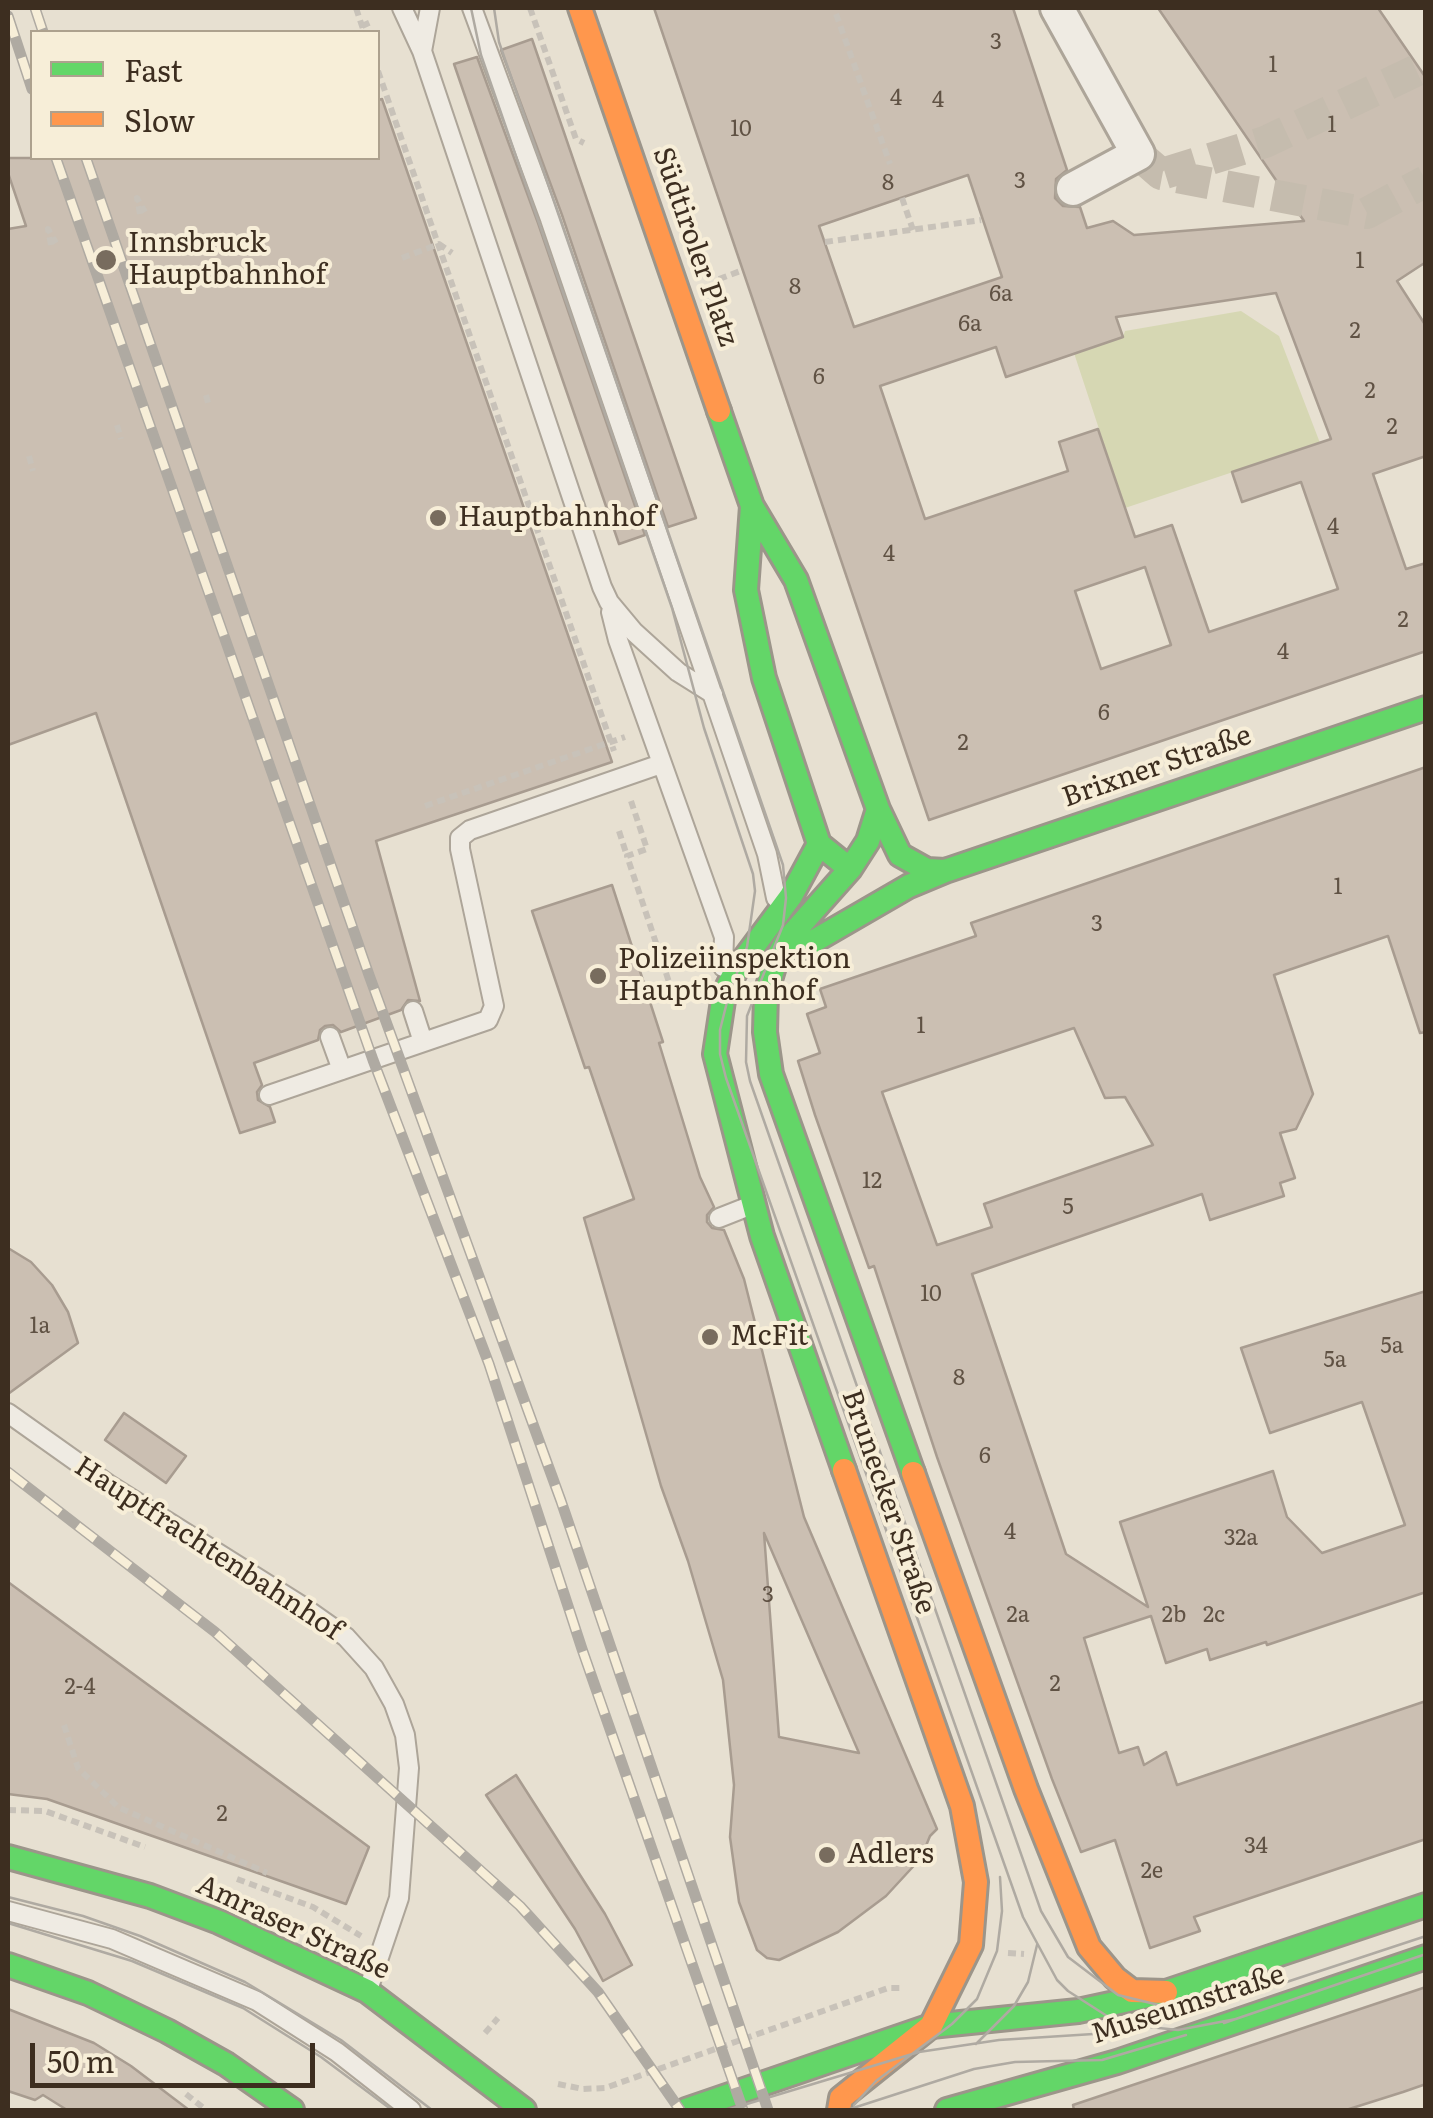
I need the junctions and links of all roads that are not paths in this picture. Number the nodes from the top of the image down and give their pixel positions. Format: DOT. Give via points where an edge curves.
graph roads {
  1 [pos="402,8"];
  2 [pos="430,8"];
  3 [pos="472,8"];
  4 [pos="580,8"];
  5 [pos="1056,8"];
  6 [pos="422,51"];
  7 [pos="1073,189"];
  8 [pos="752,506"];
  9 [pos="609,602"];
  10 [pos="713,694"];
  11 [pos="1426,708"];
  12 [pos="661,764"];
  13 [pos="878,809"];
  14 [pos="820,844"];
  15 [pos="768,854"];
  16 [pos="850,869"];
  17 [pos="945,870"];
  18 [pos="909,886"];
  19 [pos="783,904"];
  20 [pos="816,911"];
  21 [pos="758,939"];
  22 [pos="766,993"];
  23 [pos="724,994"];
  24 [pos="413,1011"];
  25 [pos="330,1037"];
  26 [pos="423,1042"];
  27 [pos="342,1070"];
  28 [pos="270,1095"];
  29 [pos="753,1205"];
  30 [pos="719,1218"];
  31 [pos="8,1413"];
  32 [pos="8,1857"];
  33 [pos="1426,1904"];
  34 [pos="8,1911"];
  35 [pos="1089,1947"];
  36 [pos="1426,1957"];
  37 [pos="8,1965"];
  38 [pos="367,1991"];
  39 [pos="1084,1992"];
  40 [pos="1166,1992"];
  41 [pos="931,2026"];
  42 [pos="1057,2037"];
  43 [pos="1037,2062"];
  44 [pos="957,2107"];
  45 [pos="291,2110"];
  46 [pos="411,2110"];
  47 [pos="524,2110"];
  48 [pos="686,2110"];
  49 [pos="839,2110"];
  1 -- 6 [label="lane"];
  2 -- 6 [label="lane"];
  3 -- 10 [label="lane"];
  4 -- 8 [label="street, Südtiroler Platz"];
  5 -- 7 [label="street" via="1138,154"];
  6 -- 9 [label="lane"];
  8 -- 13 [label="street, Südtiroler Platz" via="796,580"];
  8 -- 14 [label="street, Südtiroler Platz" via="746,590 755,644"];
  9 -- 10 [label="lane" via="678,672"];
  9 -- 12 [label="lane"];
  10 -- 15 [label="lane"];
  11 -- 17 [label="street, Brixner Straße"];
  12 -- 23 [label="lane" via="724,937"];
  12 -- 26 [label="lane" via="460,838 493,1014"];
  13 -- 16 [label="street"];
  13 -- 17 [label="street, Südtiroler Platz" via="900,855 927,870"];
  14 -- 16 [label="street"];
  14 -- 19 [label="street"];
  15 -- 19 [label="lane"];
  15 -- 21 [label="lane"];
  16 -- 18 [label="street" via="885,886"];
  16 -- 20 [label="street"];
  17 -- 18 [label="street, Brixner Straße"];
  18 -- 20 [label="lane" via="842,912"];
  18 -- 22 [label="street" via="818,936 781,969"];
  19 -- 20 [label="lane"];
  19 -- 21 [label="street"];
  19 -- 22 [label="lane"];
  20 -- 22 [label="street" via="787,940"];
  21 -- 23 [label="street"];
  22 -- 35 [label="street, Brunecker Straße" via="767,1052 781,1105"];
  23 -- 29 [label="street, Brunecker Straße" via="715,1054"];
  24 -- 26 [label="lane"];
  25 -- 27 [label="lane"];
  26 -- 27 [label="lane"];
  27 -- 28 [label="lane"];
  29 -- 30 [label="lane"];
  29 -- 41 [label="street, Brunecker Straße" via="968,1831 976,1882 970,1945"];
  31 -- 38 [label="lane, Hauptfrachtenbahnhof" via="302,1606 374,1668 405,1735 409,1768 399,1898"];
  32 -- 38 [label="street, Amraser Straße" via="150,1896"];
  33 -- 40 [label="street, Museumstraße"];
  34 -- 46 [label="lane" via="112,1939 258,2001"];
  35 -- 39 [label="street, Brunecker Straße"];
  35 -- 40 [label="street, Brunecker Straße" via="1132,1992"];
  36 -- 44 [label="street, Museumstraße" via="1149,2051"];
  37 -- 45 [label="street" via="167,2031"];
  38 -- 47 [label="street, Amraser Straße"];
  39 -- 40 [label="street, Museumstraße"];
  39 -- 41 [label="street, Museumstraße"];
  39 -- 42 [label="street, Museumstraße"];
  41 -- 48 [label="street, Museumstraße"];
  41 -- 49 [label="street" via="841,2098"];
  43 -- 44 [label="street, Museumstraße"];
}
